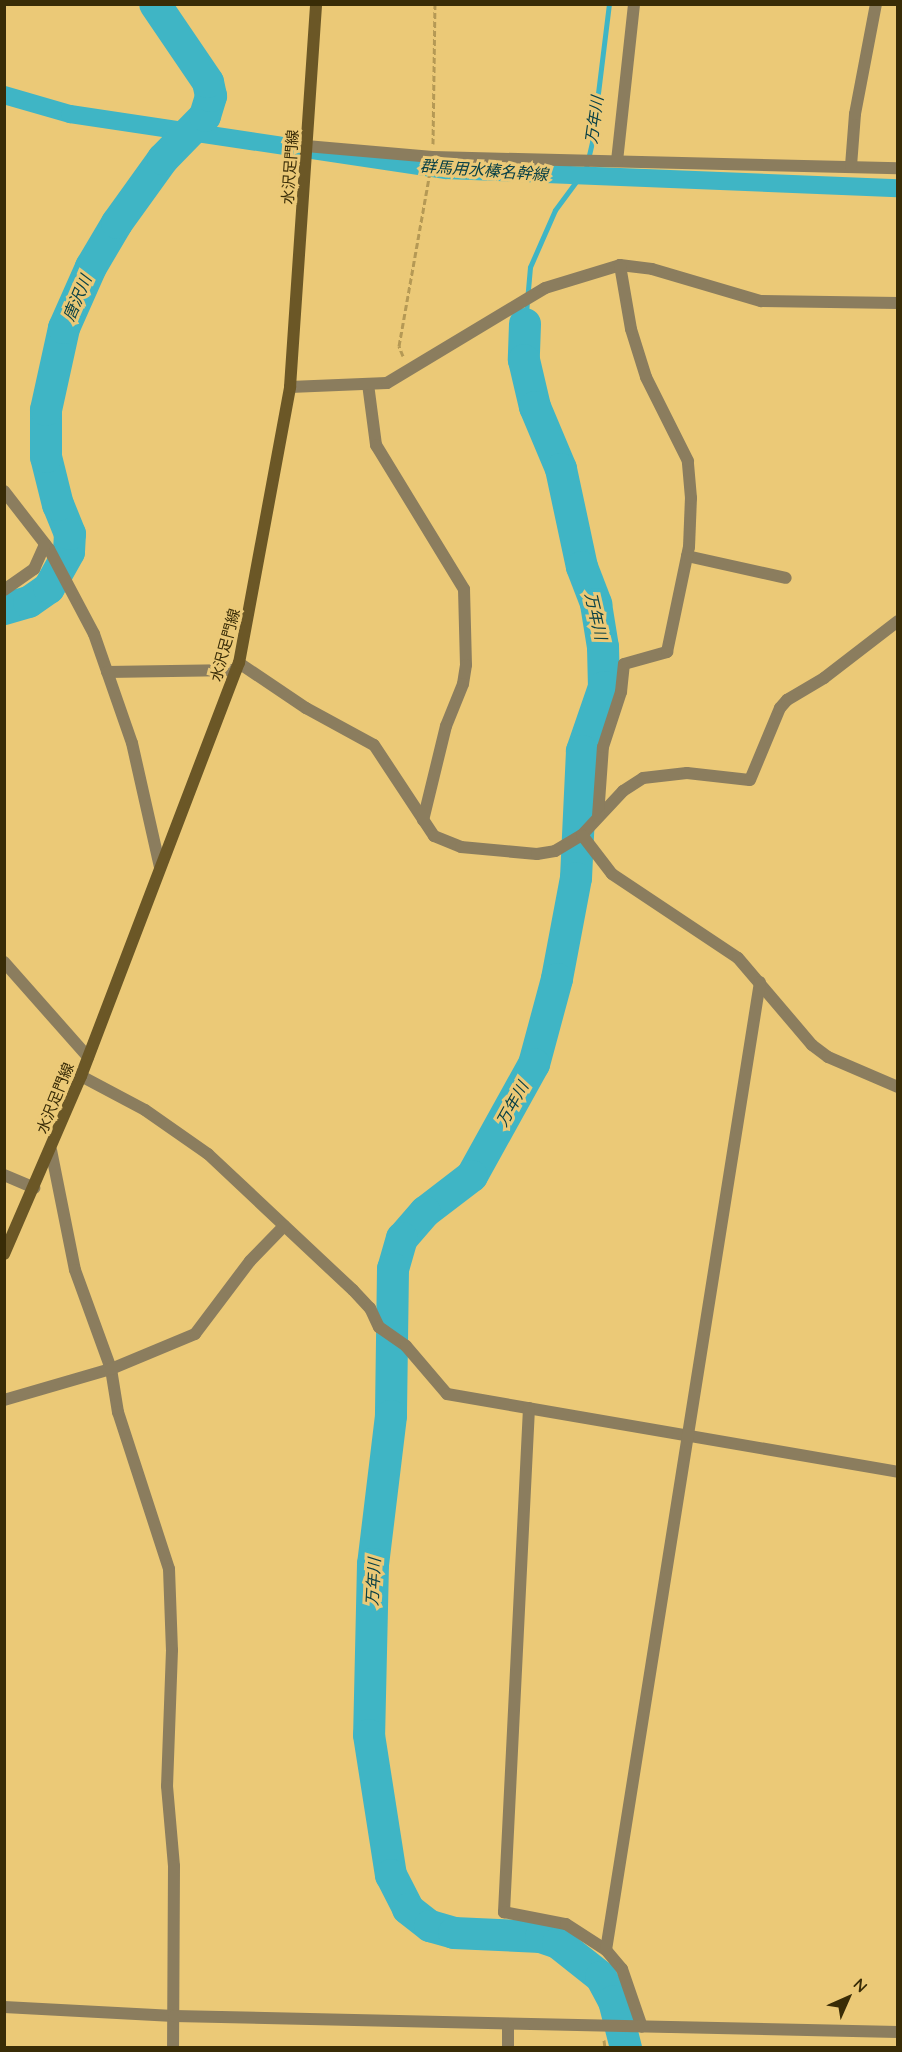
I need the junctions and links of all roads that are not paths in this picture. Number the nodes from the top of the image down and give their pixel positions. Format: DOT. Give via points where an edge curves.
graph roads {
  1 [pos="316,4"];
  2 [pos="633,4"];
  3 [pos="876,4"];
  4 [pos="306,147"];
  5 [pos="617,161"];
  6 [pos="851,166"];
  7 [pos="897,168"];
  8 [pos="620,265"];
  9 [pos="897,303"];
  10 [pos="368,384"];
  11 [pos="290,387"];
  12 [pos="4,491"];
  13 [pos="47,546"];
  14 [pos="687,556"];
  15 [pos="786,578"];
  16 [pos="4,591"];
  17 [pos="897,621"];
  18 [pos="237,666"];
  19 [pos="107,672"];
  20 [pos="598,816"];
  21 [pos="423,820"];
  22 [pos="582,835"];
  23 [pos="160,867"];
  24 [pos="4,962"];
  25 [pos="760,982"];
  26 [pos="88,1057"];
  27 [pos="81,1076"];
  28 [pos="897,1087"];
  29 [pos="51,1150"];
  30 [pos="4,1175"];
  31 [pos="34,1188"];
  32 [pos="284,1226"];
  33 [pos="4,1254"];
  34 [pos="111,1369"];
  35 [pos="4,1400"];
  36 [pos="529,1408"];
  37 [pos="689,1435"];
  38 [pos="897,1472"];
  39 [pos="606,1950"];
  40 [pos="4,2007"];
  41 [pos="174,2016"];
  42 [pos="508,2024"];
  43 [pos="642,2027"];
  44 [pos="897,2032"];
  45 [pos="173,2048"];
  46 [pos="508,2048"];
  1 -- 4 [label="main road, 水沢足門線"];
  2 -- 5 [label="street"];
  3 -- 6 [label="street" via="855,114"];
  4 -- 5 [label="street" via="433,157"];
  4 -- 11 [label="main road, 水沢足門線"];
  5 -- 6 [label="street"];
  6 -- 7 [label="street"];
  8 -- 9 [label="street" via="652,269 761,301"];
  8 -- 10 [label="street" via="539,291 410,371 387,383"];
  8 -- 14 [label="street" via="631,329 646,377 688,461 691,498"];
  10 -- 11 [label="street"];
  10 -- 21 [label="street" via="376,445 464,589 463,684 441,741"];
  11 -- 18 [label="main road, 水沢足門線" via="255,591"];
  12 -- 13 [label="street"];
  13 -- 16 [label="street" via="34,569"];
  13 -- 19 [label="street" via="94,634"];
  14 -- 15 [label="street"];
  14 -- 20 [label="street" via="667,652 624,664 621,692 603,747"];
  17 -- 20 [label="street" via="824,678 787,700 750,780 662,773 643,778 623,791"];
  18 -- 19 [label="street"];
  18 -- 21 [label="street" via="374,745"];
  18 -- 23 [label="main road, 水沢足門線"];
  19 -- 23 [label="street" via="132,743"];
  20 -- 22 [label="street"];
  21 -- 22 [label="street" via="434,836 480,850 537,854 555,851"];
  22 -- 25 [label="street" via="612,874 712,940"];
  23 -- 26 [label="main road, 水沢足門線"];
  24 -- 26 [label="street"];
  25 -- 28 [label="street" via="812,1046"];
  25 -- 37 [label="street"];
  26 -- 27 [label="main road, 水沢足門線"];
  27 -- 29 [label="main road, 水沢足門線"];
  27 -- 32 [label="street" via="145,1110 208,1154"];
  29 -- 31 [label="main road, 水沢足門線"];
  29 -- 34 [label="street" via="75,1270"];
  30 -- 31 [label="street"];
  31 -- 33 [label="main road, 水沢足門線"];
  32 -- 34 [label="street" via="250,1261 195,1334"];
  32 -- 36 [label="street" via="358,1296 379,1327 406,1346 447,1394"];
  34 -- 35 [label="street"];
  34 -- 41 [label="street" via="118,1412 162,1538 170,1578 172,1650 167,1786 174,1866"];
  36 -- 37 [label="street"];
  36 -- 39 [label="street" via="504,1912 566,1924"];
  37 -- 38 [label="street"];
  37 -- 39 [label="street"];
  39 -- 43 [label="street" via="622,1969"];
  40 -- 41 [label="street"];
  41 -- 42 [label="street"];
  41 -- 45 [label="street"];
  42 -- 43 [label="street"];
  42 -- 46 [label="street"];
  43 -- 44 [label="street"];
}
